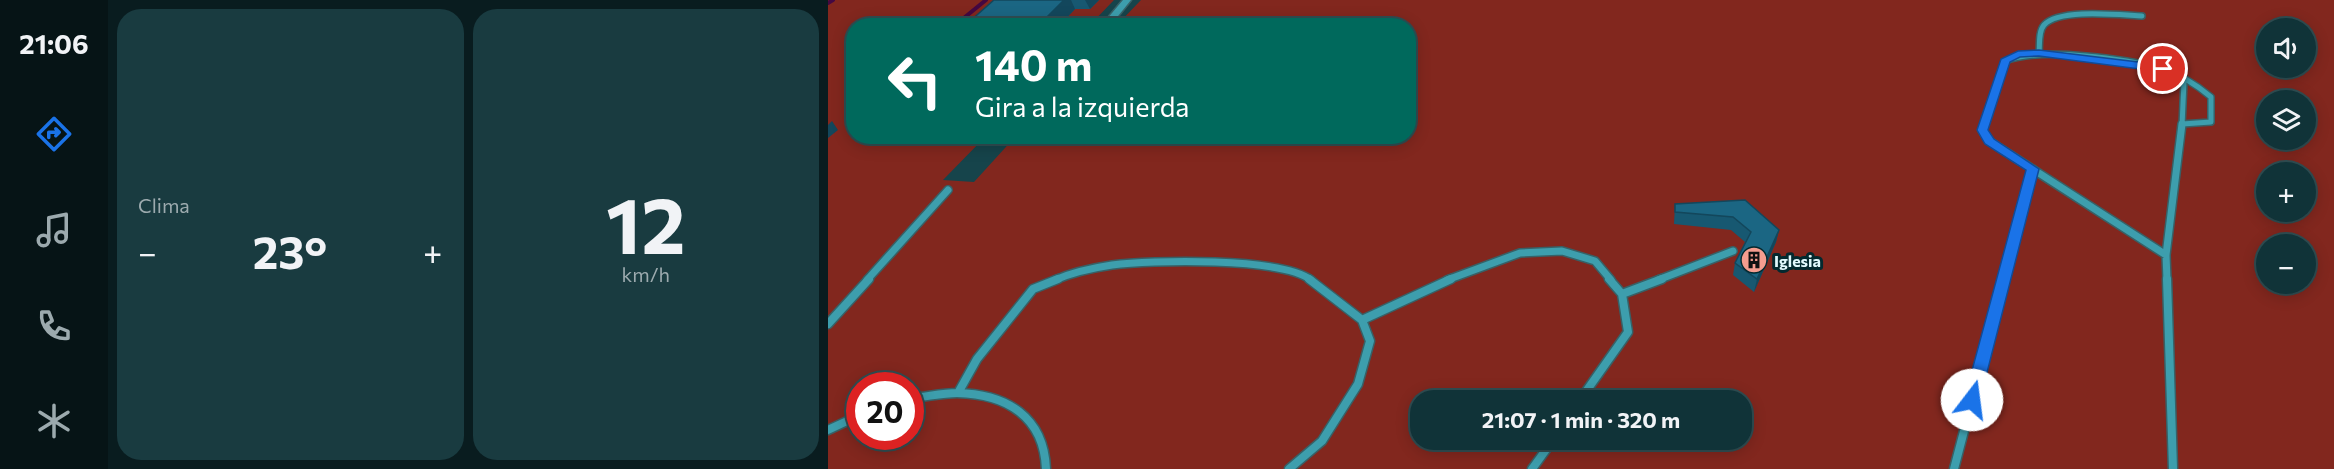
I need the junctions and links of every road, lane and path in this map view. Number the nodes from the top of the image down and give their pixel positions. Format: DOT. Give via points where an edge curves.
graph roads {
  1 [pos="1127,0"];
  2 [pos="2142,16"];
  3 [pos="1112,18"];
  4 [pos="2039,53"];
  5 [pos="2184,81"];
  6 [pos="2182,124"];
  7 [pos="2032,169"];
  8 [pos="948,190"];
  9 [pos="1733,251"];
  10 [pos="2166,255"];
  11 [pos="1623,294"];
  12 [pos="1362,320"];
  13 [pos="828,324"];
  14 [pos="1587,390"];
  15 [pos="958,393"];
  16 [pos="924,397"];
  17 [pos="846,422"];
  18 [pos="828,430"];
  19 [pos="1546,450"];
  20 [pos="1046,469"];
  21 [pos="1289,469"];
  22 [pos="1532,469"];
  23 [pos="1954,469"];
  24 [pos="2173,469"];
  1 -- 3 [label="street"];
  2 -- 4 [label="lane" via="2051,20 2041,32"];
  4 -- 5 [label="lane" via="2148,66 2173,73"];
  4 -- 7 [label="lane" via="2018,54 2005,61 1983,130 1989,141"];
  5 -- 6 [label="lane"];
  5 -- 6 [label="lane" via="2211,97 2211,122"];
  6 -- 10 [label="lane"];
  7 -- 10 [label="lane"];
  7 -- 23 [label="lane"];
  8 -- 13 [label="lane"];
  9 -- 11 [label="lane"];
  10 -- 24 [label="lane"];
  11 -- 12 [label="lane" via="1595,261 1562,251 1520,253 1433,285"];
  11 -- 14 [label="lane" via="1628,332"];
  12 -- 15 [label="lane" via="1306,276 1271,267 1193,262 1114,265 1074,272 1033,288 976,359"];
  12 -- 21 [label="lane" via="1370,341 1358,384 1322,441"];
  15 -- 16 [label="lane"];
  15 -- 20 [label="lane" via="1001,400 1032,420 1047,452"];
  17 -- 18 [label="lane"];
  19 -- 22 [label="lane"];
}
